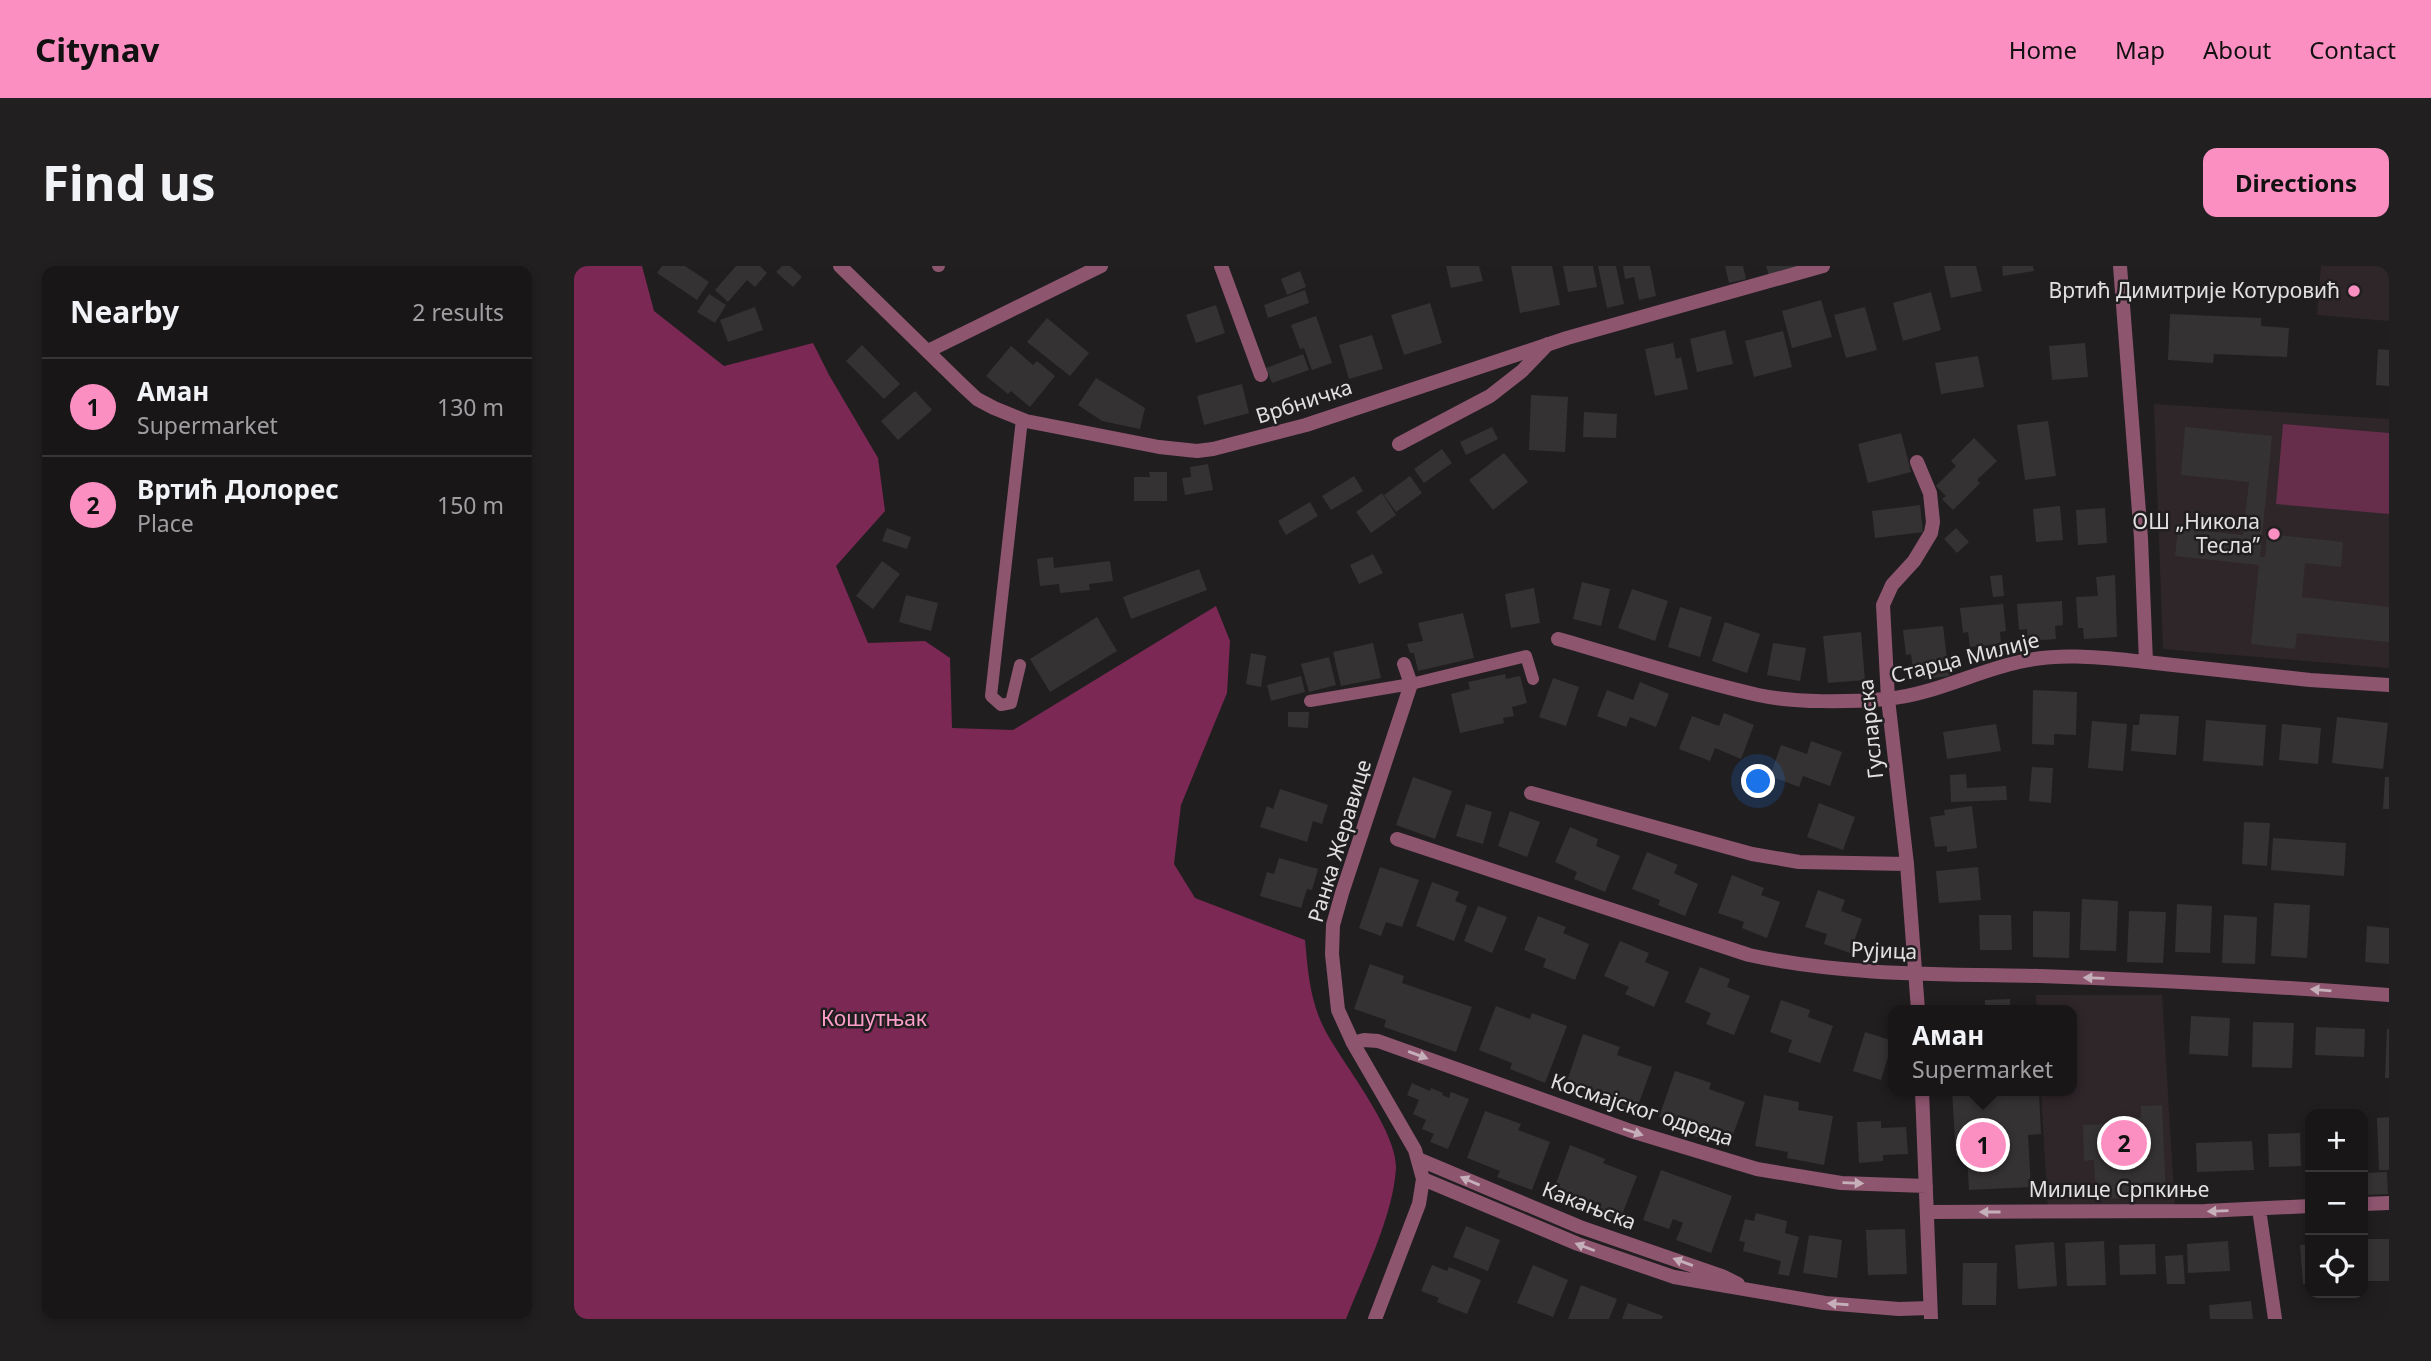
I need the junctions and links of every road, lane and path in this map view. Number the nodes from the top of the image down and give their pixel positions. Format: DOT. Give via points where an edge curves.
graph roads {
  1 [pos="840,266"];
  2 [pos="1101,266"];
  3 [pos="1221,266"];
  4 [pos="1823,266"];
  5 [pos="2120,266"];
  6 [pos="1548,344"];
  7 [pos="928,351"];
  8 [pos="1261,375"];
  9 [pos="1022,419"];
  10 [pos="1399,444"];
  11 [pos="1917,461"];
  12 [pos="1558,639"];
  13 [pos="2146,662"];
  14 [pos="1404,664"];
  15 [pos="1020,665"];
  16 [pos="1533,679"];
  17 [pos="1411,684"];
  18 [pos="2389,685"];
  19 [pos="1888,699"];
  20 [pos="1310,701"];
  21 [pos="1531,793"];
  22 [pos="1397,839"];
  23 [pos="1907,864"];
  24 [pos="1917,973"];
  25 [pos="2389,995"];
  26 [pos="1919,1005"];
  27 [pos="1353,1043"];
  28 [pos="1922,1096"];
  29 [pos="1419,1159"];
  30 [pos="1423,1179"];
  31 [pos="1926,1186"];
  32 [pos="2389,1203"];
  33 [pos="2368,1204"];
  34 [pos="2305,1206"];
  35 [pos="2259,1209"];
  36 [pos="1928,1212"];
  37 [pos="1745,1288"];
  38 [pos="1931,1314"];
  39 [pos="1375,1319"];
  40 [pos="2275,1319"];
  1 -- 7 [label="street, Врбничка"];
  2 -- 7 [label="street"];
  3 -- 8 [label="street"];
  4 -- 6 [label="street, Врбничка"];
  5 -- 13 [label="street"];
  6 -- 9 [label="street, Врбничка" via="1306,425 1213,449 1159,447"];
  6 -- 10 [label="street" via="1490,396"];
  7 -- 9 [label="street, Врбничка" via="977,398"];
  9 -- 15 [label="lane" via="991,696 1001,705 1011,703"];
  11 -- 19 [label="street, Гусларска" via="1930,493 1933,522 1926,544 1892,585 1883,605"];
  12 -- 19 [label="street, Старца Милије" via="1760,696 1817,701"];
  13 -- 18 [label="street, Старца Милије"];
  13 -- 19 [label="street, Старца Милије" via="2038,659"];
  14 -- 17 [label="street"];
  16 -- 17 [label="lane" via="1526,656"];
  17 -- 20 [label="lane"];
  17 -- 27 [label="street, Ранка Жеравице" via="1334,925 1338,1010"];
  19 -- 23 [label="street, Гусларска"];
  21 -- 23 [label="street" via="1764,857 1825,864"];
  22 -- 24 [label="street, Рујица" via="1749,955 1824,968"];
  23 -- 24 [label="street, Гусларска"];
  25 -- 24 [label="street, Рујица, one-way" via="2280,986"];
  24 -- 26 [label="street, Гусларска"];
  27 -- 29 [label="street, Ранка Жеравице"];
  27 -- 31 [label="street, Космајског одреда, one-way" via="1378,1041 1631,1131 1757,1169 1841,1183"];
  28 -- 31 [label="street"];
  29 -- 30 [label="street, Ранка Жеравице"];
  37 -- 29 [label="street, Какањска, one-way" via="1580,1227"];
  37 -- 30 [label="street, Какањска, one-way" via="1674,1277 1639,1266"];
  30 -- 39 [label="street, Ранка Жеравице" via="1419,1204"];
  31 -- 36 [label="street"];
  32 -- 33 [label="street"];
  34 -- 35 [label="street, Милице Српкиње"];
  35 -- 36 [label="street, Милице Српкиње, one-way"];
  35 -- 40 [label="street"];
  36 -- 38 [label="street"];
  38 -- 37 [label="street, Какањска, one-way" via="1825,1303"];
}
